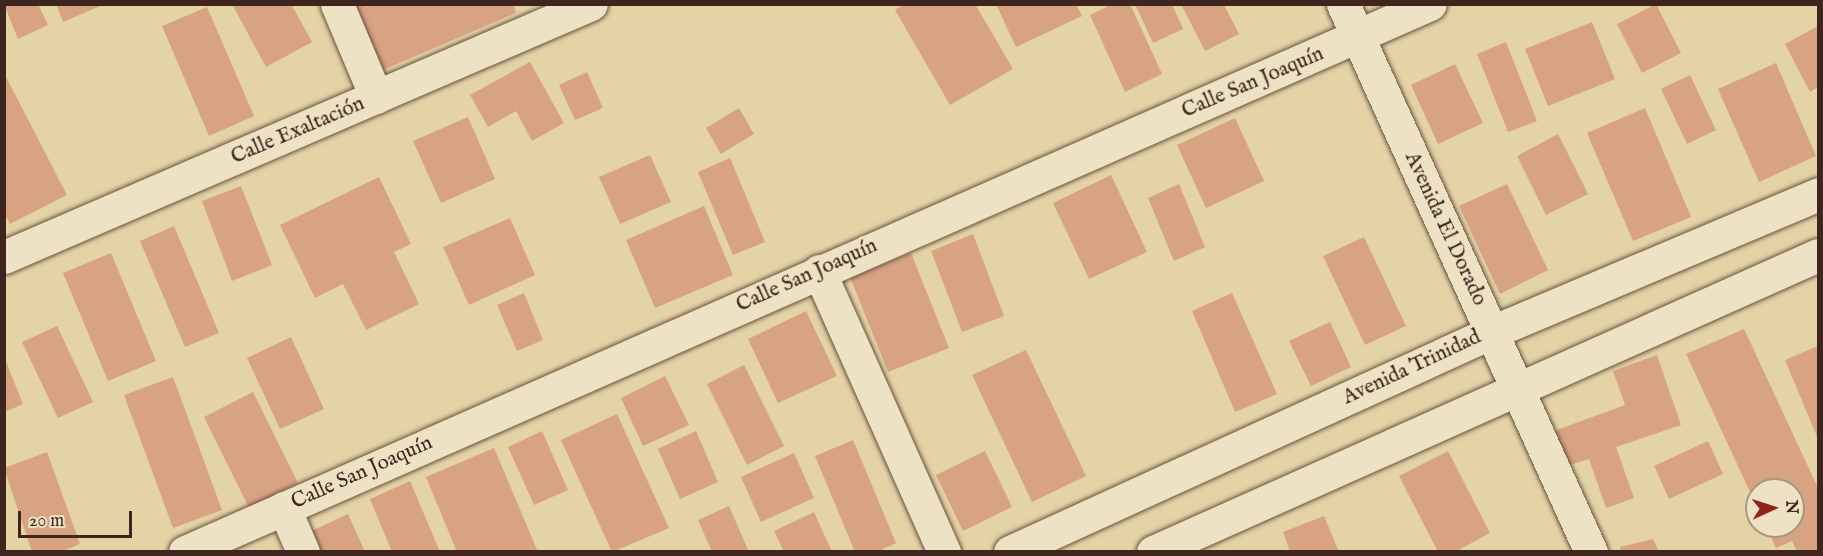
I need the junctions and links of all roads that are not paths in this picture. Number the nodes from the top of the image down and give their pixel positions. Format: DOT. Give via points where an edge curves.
graph roads {
  1 [pos="337,4"];
  2 [pos="591,4"];
  3 [pos="1342,4"];
  4 [pos="1430,4"];
  5 [pos="1357,37"];
  6 [pos="376,97"];
  7 [pos="1818,194"];
  8 [pos="1818,255"];
  9 [pos="4,257"];
  10 [pos="819,271"];
  11 [pos="1492,332"];
  12 [pos="1517,389"];
  13 [pos="284,508"];
  14 [pos="186,552"];
  15 [pos="303,552"];
  16 [pos="944,552"];
  17 [pos="1010,552"];
  18 [pos="1153,552"];
  19 [pos="1591,552"];
  1 -- 6 [label="street"];
  2 -- 6 [label="street, Calle Exaltación"];
  3 -- 5 [label="street, Avenida El Dorado"];
  4 -- 5 [label="street, Calle San Joaquín"];
  5 -- 10 [label="street, Calle San Joaquín"];
  5 -- 11 [label="street, Avenida El Dorado"];
  6 -- 9 [label="street, Calle Exaltación"];
  7 -- 11 [label="street, Avenida Trinidad"];
  8 -- 12 [label="street"];
  10 -- 13 [label="street, Calle San Joaquín"];
  10 -- 16 [label="street"];
  11 -- 12 [label="street, Avenida El Dorado"];
  11 -- 17 [label="street, Avenida Trinidad"];
  12 -- 18 [label="street"];
  12 -- 19 [label="street, Avenida El Dorado"];
  13 -- 14 [label="street, Calle San Joaquín"];
  13 -- 15 [label="street"];
}
